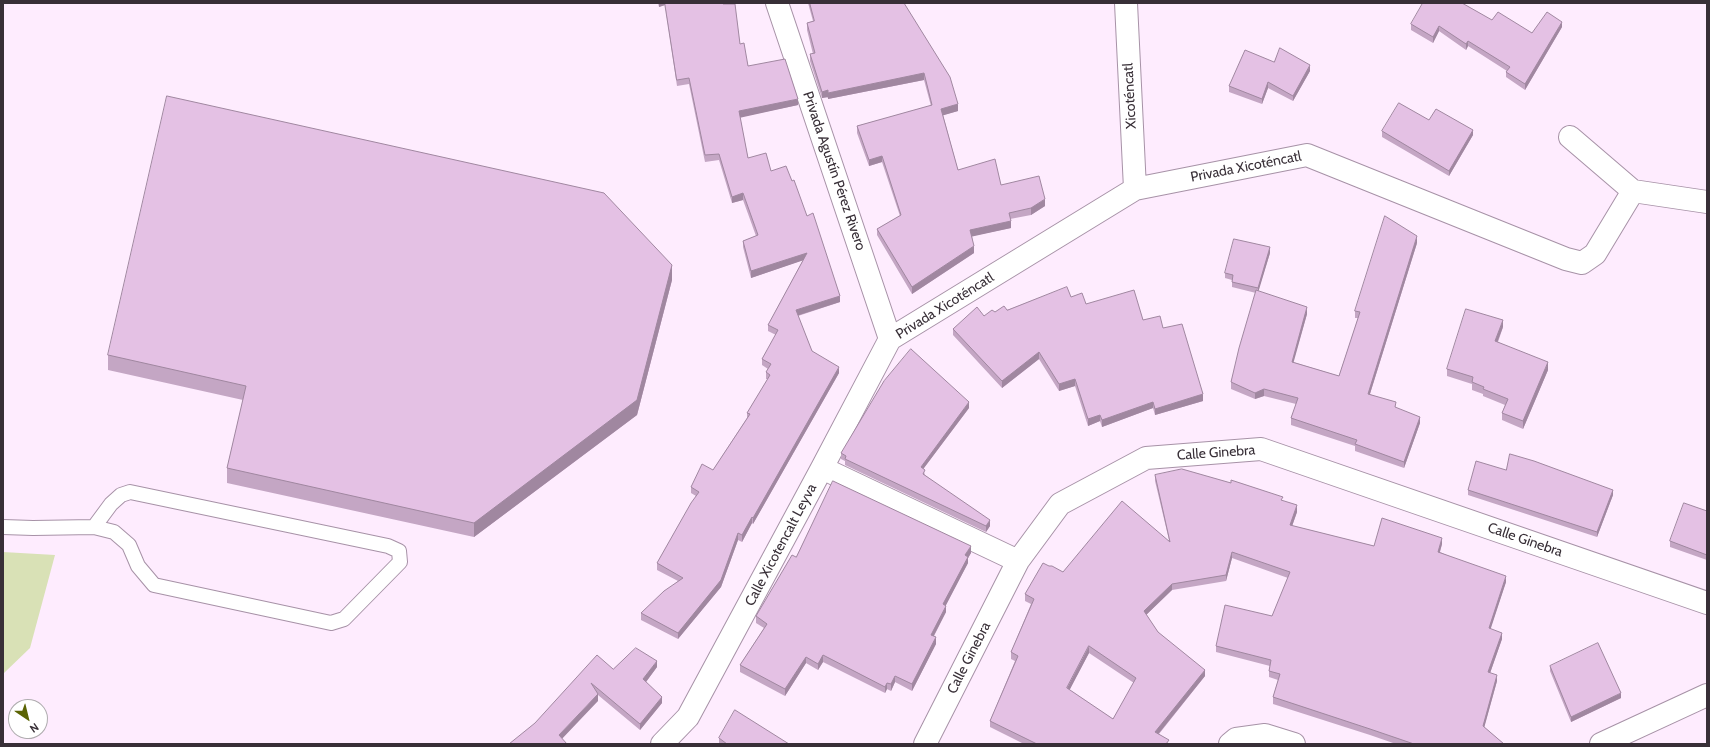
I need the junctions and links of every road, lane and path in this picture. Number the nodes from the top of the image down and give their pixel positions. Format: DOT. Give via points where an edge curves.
graph roads {
  1 [pos="777,3"];
  2 [pos="1126,3"];
  3 [pos="1570,137"];
  4 [pos="1135,189"];
  5 [pos="1634,191"];
  6 [pos="1707,202"];
  7 [pos="890,339"];
  8 [pos="822,468"];
  9 [pos="3,527"];
  10 [pos="94,527"];
  11 [pos="1018,561"];
  12 [pos="1707,603"];
  13 [pos="1707,695"];
  14 [pos="662,744"];
  15 [pos="925,744"];
  16 [pos="1230,744"];
  17 [pos="1294,744"];
  18 [pos="1601,744"];
  1 -- 7 [label="street, Privada Agustín Pérez Rivero"];
  2 -- 4 [label="street, Xicoténcatl"];
  3 -- 5 [label="street"];
  4 -- 5 [label="street, Privada Xicoténcatl" via="1306,155 1566,259 1582,263 1595,254"];
  4 -- 7 [label="street, Privada Xicoténcatl"];
  5 -- 6 [label="street"];
  7 -- 8 [label="street, Calle Xicotencalt Leyva"];
  8 -- 11 [label="street"];
  8 -- 14 [label="street, Calle Xicotencalt Leyva" via="688,717"];
  9 -- 10 [label="lane"];
  10 -- 10 [label="lane" via="114,532 129,545 138,566 154,585 332,623 344,619 400,562 399,551 388,546 130,492 120,495"];
  11 -- 12 [label="street, Calle Ginebra" via="1060,504 1146,458 1261,449"];
  11 -- 15 [label="street, Calle Ginebra"];
  13 -- 18 [label="street"];
  16 -- 17 [label="street" via="1236,739 1265,735"];
}
